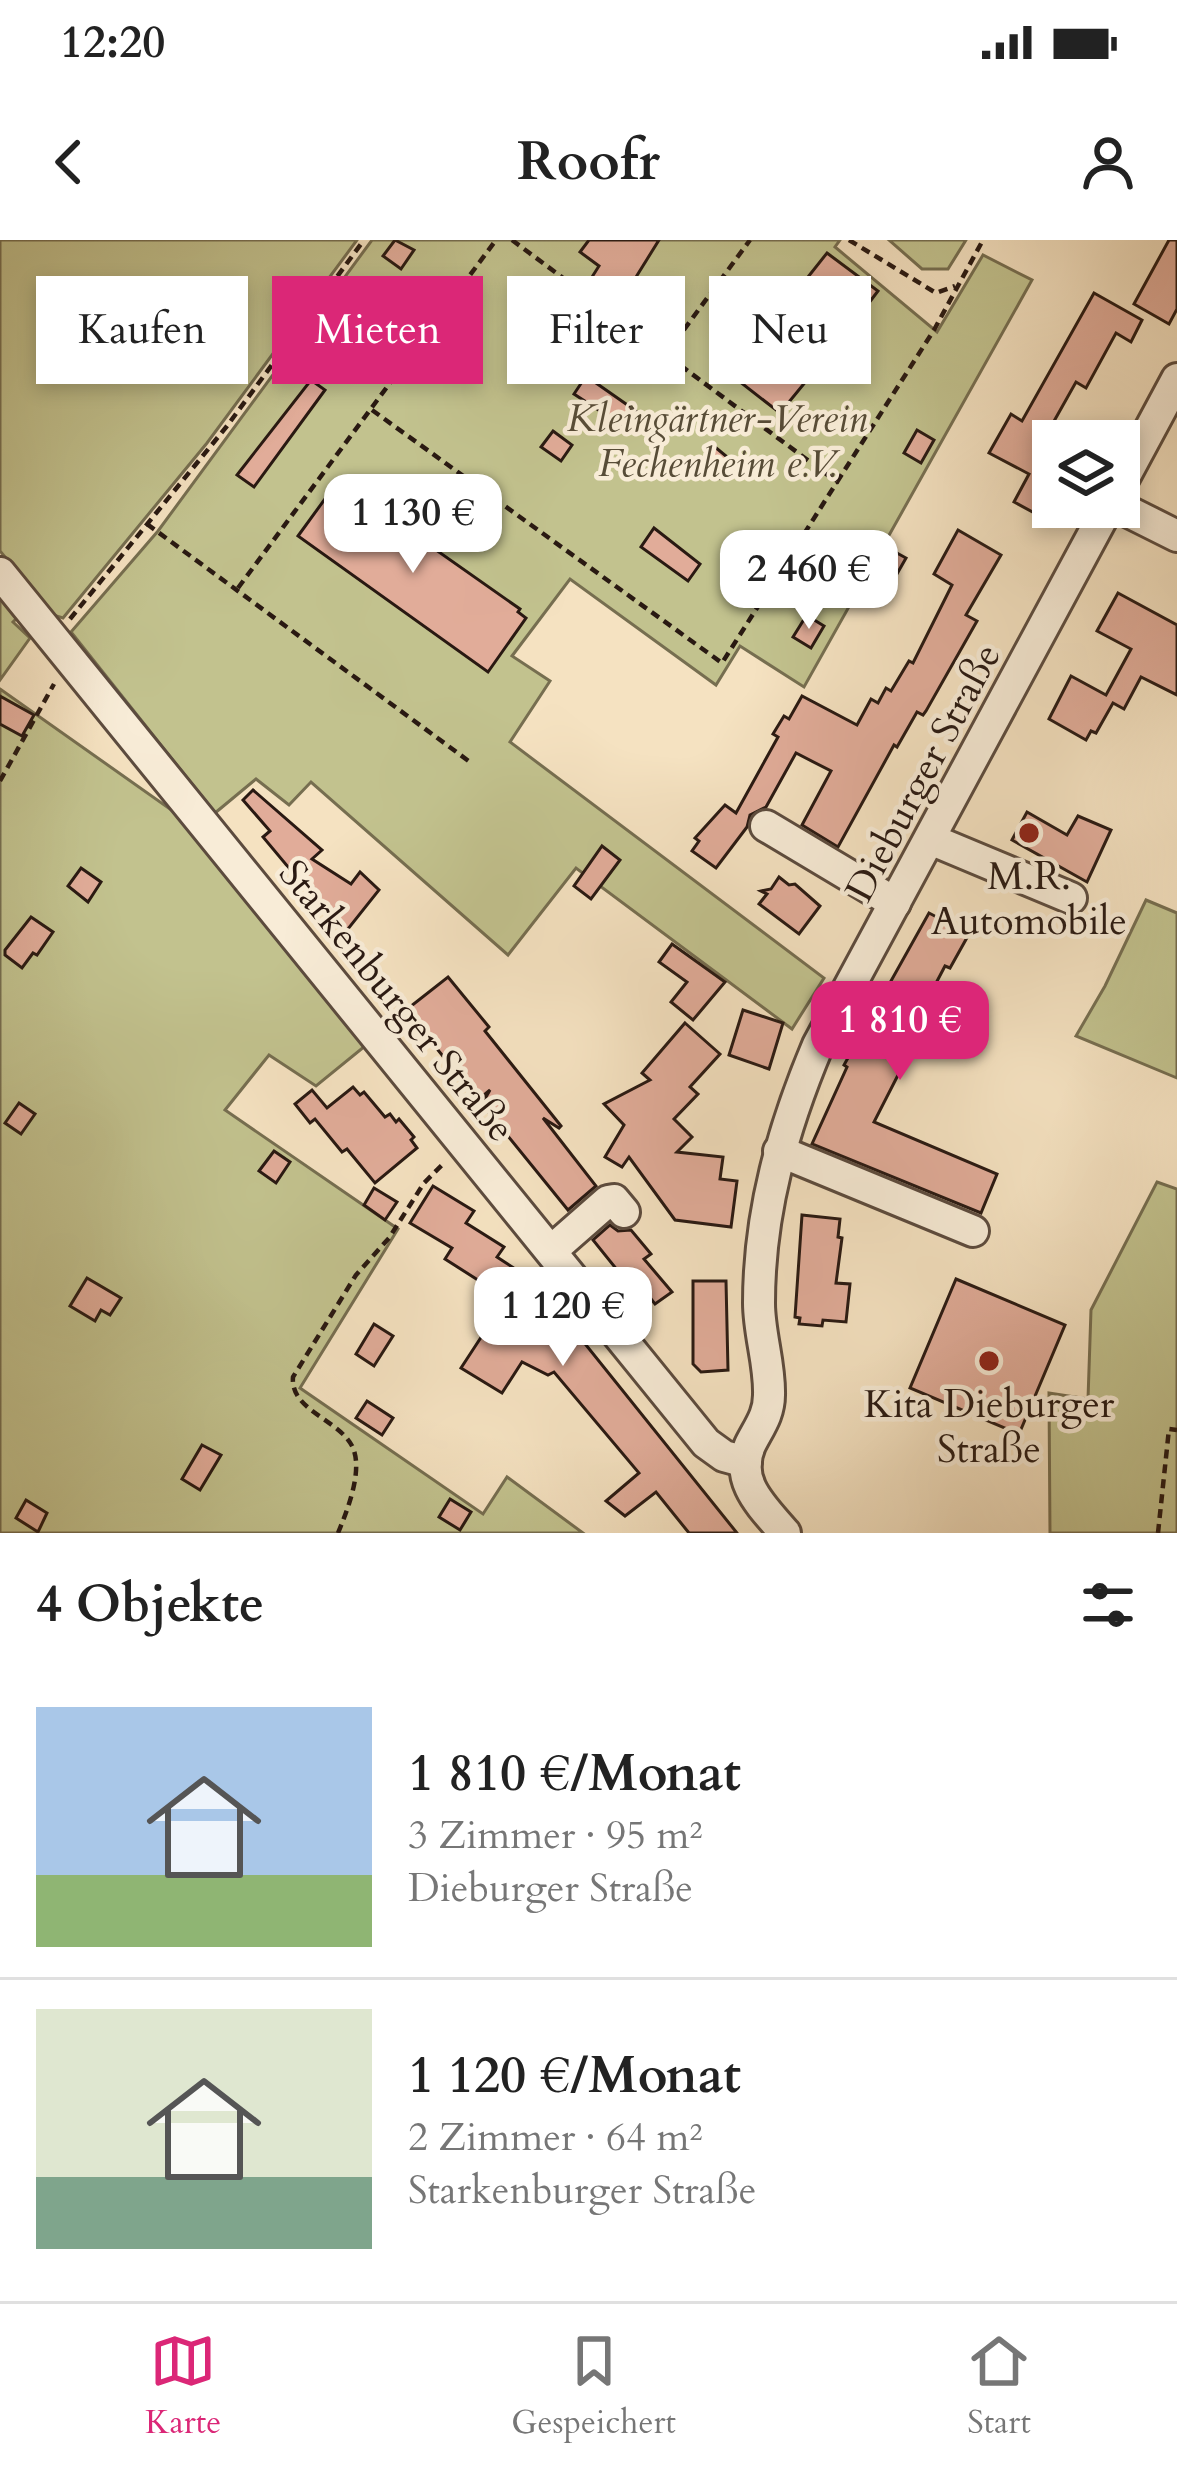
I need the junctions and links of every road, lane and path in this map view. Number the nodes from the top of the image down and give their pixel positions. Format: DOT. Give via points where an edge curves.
graph roads {
  1 [pos="364,240"];
  2 [pos="496,240"];
  3 [pos="512,240"];
  4 [pos="750,240"];
  5 [pos="849,240"];
  6 [pos="983,240"];
  7 [pos="560,276"];
  8 [pos="955,286"];
  9 [pos="685,327"];
  10 [pos="685,369"];
  11 [pos="1177,379"];
  12 [pos="372,410"];
  13 [pos="1140,448"];
  14 [pos="837,482"];
  15 [pos="1140,518"];
  16 [pos="147,524"];
  17 [pos="1097,528"];
  18 [pos="1177,536"];
  19 [pos="0,573"];
  20 [pos="238,588"];
  21 [pos="60,647"];
  22 [pos="470,762"];
  23 [pos="0,781"];
  24 [pos="766,826"];
  25 [pos="930,838"];
  26 [pos="1071,898"];
  27 [pos="895,903"];
  28 [pos="466,1148"];
  29 [pos="778,1151"];
  30 [pos="624,1213"];
  31 [pos="973,1231"];
  32 [pos="551,1251"];
  33 [pos="1177,1430"];
  34 [pos="746,1462"];
  35 [pos="338,1533"];
  36 [pos="784,1533"];
  37 [pos="1158,1533"];
  1 -- 16 [label="path"];
  2 -- 12 [label="path"];
  3 -- 7 [label="path"];
  4 -- 9 [label="path"];
  5 -- 8 [label="path" via="936,293"];
  6 -- 8 [label="path"];
  8 -- 14 [label="path"];
  10 -- 14 [label="path"];
  11 -- 13 [label="street"];
  12 -- 14 [label="path" via="722,663"];
  12 -- 20 [label="path"];
  15 -- 18 [label="street"];
  16 -- 20 [label="path"];
  16 -- 21 [label="path"];
  17 -- 25 [label="street, Dieburger Straße"];
  19 -- 21 [label="street, Starkenburger Straße"];
  20 -- 22 [label="path"];
  21 -- 23 [label="path"];
  21 -- 28 [label="street, Starkenburger Straße"];
  24 -- 27 [label="street"];
  25 -- 26 [label="street"];
  25 -- 27 [label="street, Dieburger Straße"];
  27 -- 29 [label="street, Dieburger Straße" via="818,1046"];
  28 -- 32 [label="street, Starkenburger Straße"];
  28 -- 35 [label="path" via="424,1183 293,1377 299,1399 355,1455"];
  29 -- 31 [label="street"];
  29 -- 34 [label="street, Dieburger Straße" via="760,1284 769,1402"];
  30 -- 32 [label="street" via="608,1201"];
  32 -- 34 [label="street, Starkenburger Straße" via="706,1443"];
  33 -- 37 [label="path" via="1169,1429"];
  34 -- 36 [label="street" via="752,1493"];
}
